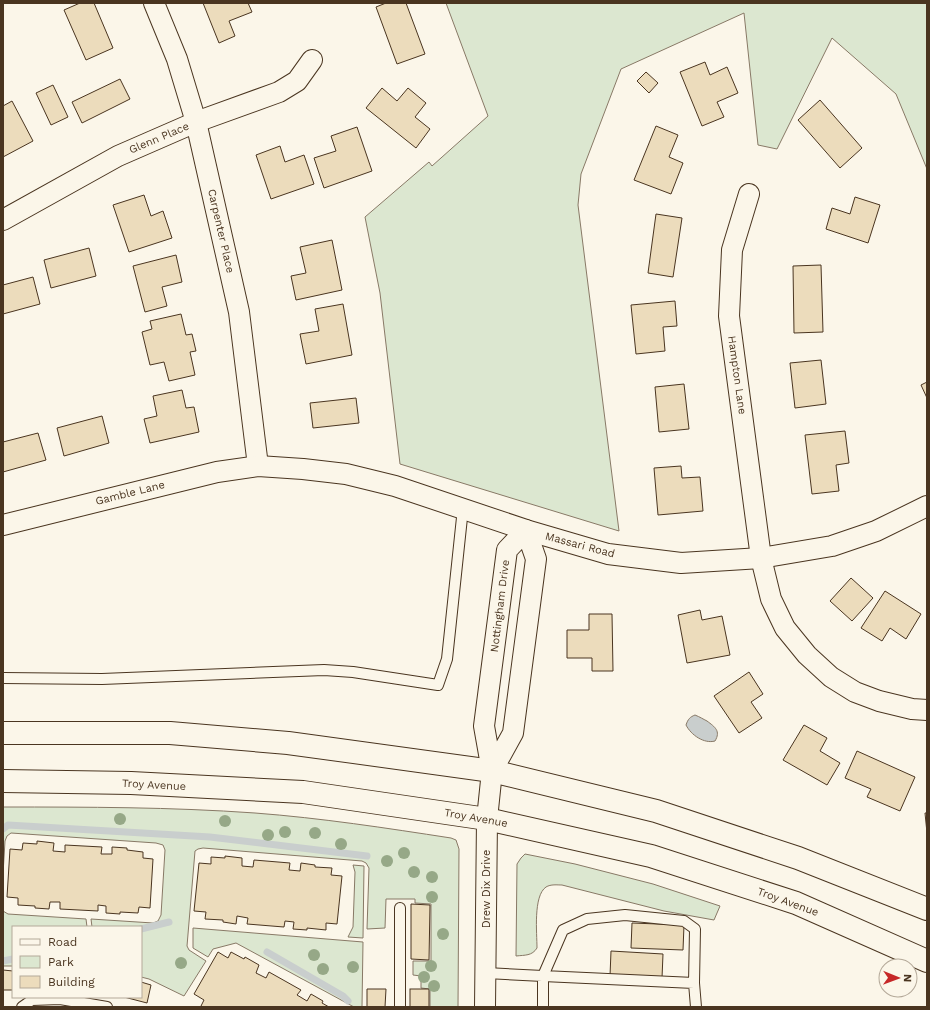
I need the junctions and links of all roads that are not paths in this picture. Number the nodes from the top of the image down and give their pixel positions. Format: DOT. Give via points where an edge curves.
graph roads {
  1 [pos="154,3"];
  2 [pos="312,60"];
  3 [pos="196,122"];
  4 [pos="749,194"];
  5 [pos="3,220"];
  6 [pos="258,466"];
  7 [pos="927,506"];
  8 [pos="462,508"];
  9 [pos="3,525"];
  10 [pos="526,530"];
  11 [pos="761,558"];
  12 [pos="3,678"];
  13 [pos="927,710"];
  14 [pos="3,733"];
  15 [pos="492,771"];
  16 [pos="3,781"];
  17 [pos="487,819"];
  18 [pos="400,908"];
  19 [pos="927,909"];
  20 [pos="927,960"];
  21 [pos="486,974"];
  22 [pos="543,976"];
  23 [pos="694,983"];
  24 [pos="22,1007"];
  25 [pos="107,1007"];
  26 [pos="400,1007"];
  27 [pos="486,1007"];
  28 [pos="543,1007"];
  29 [pos="696,1007"];
  1 -- 3 [label="street, Carpenter Place" via="177,59"];
  2 -- 3 [label="street, Glenn Place" via="297,81 279,92"];
  3 -- 5 [label="street, Glenn Place" via="118,156"];
  3 -- 6 [label="street, Carpenter Place" via="239,312"];
  4 -- 11 [label="street, Hampton Lane" via="732,250 729,316"];
  6 -- 8 [label="street, Massari Road" via="346,474 395,486"];
  6 -- 9 [label="street, Gamble Lane" via="216,472"];
  7 -- 11 [label="street, Massari Road" via="876,531 832,546"];
  8 -- 10 [label="street, Massari Road"];
  8 -- 12 [label="lane" via="447,659 438,685 324,670 102,679"];
  10 -- 11 [label="street, Massari Road" via="608,554 681,562"];
  10 -- 15 [label="street" via="536,559 513,733"];
  10 -- 15 [label="street, Nottingham Drive" via="507,550 484,726"];
  11 -- 13 [label="street, Hampton Lane" via="771,599 785,628 807,655 831,677 855,692 879,701"];
  14 -- 15 [label="main road" via="186,734 288,743"];
  15 -- 17 [label="street, Drew Dix Drive"];
  15 -- 19 [label="main road" via="656,811 798,858"];
  16 -- 17 [label="main road, Troy Avenue" via="131,783 303,792"];
  17 -- 20 [label="main road, Troy Avenue" via="651,856 796,903"];
  17 -- 21 [label="street, Drew Dix Drive"];
  18 -- 26 [label="lane"];
  21 -- 22 [label="lane"];
  21 -- 27 [label="street, Drew Dix Drive"];
  22 -- 23 [label="lane"];
  22 -- 23 [label="lane" via="563,930 587,919 625,915 684,921 694,929"];
  22 -- 28 [label="lane"];
  23 -- 29 [label="lane"];
  24 -- 25 [label="lane" via="32,1000 60,999"];
}
